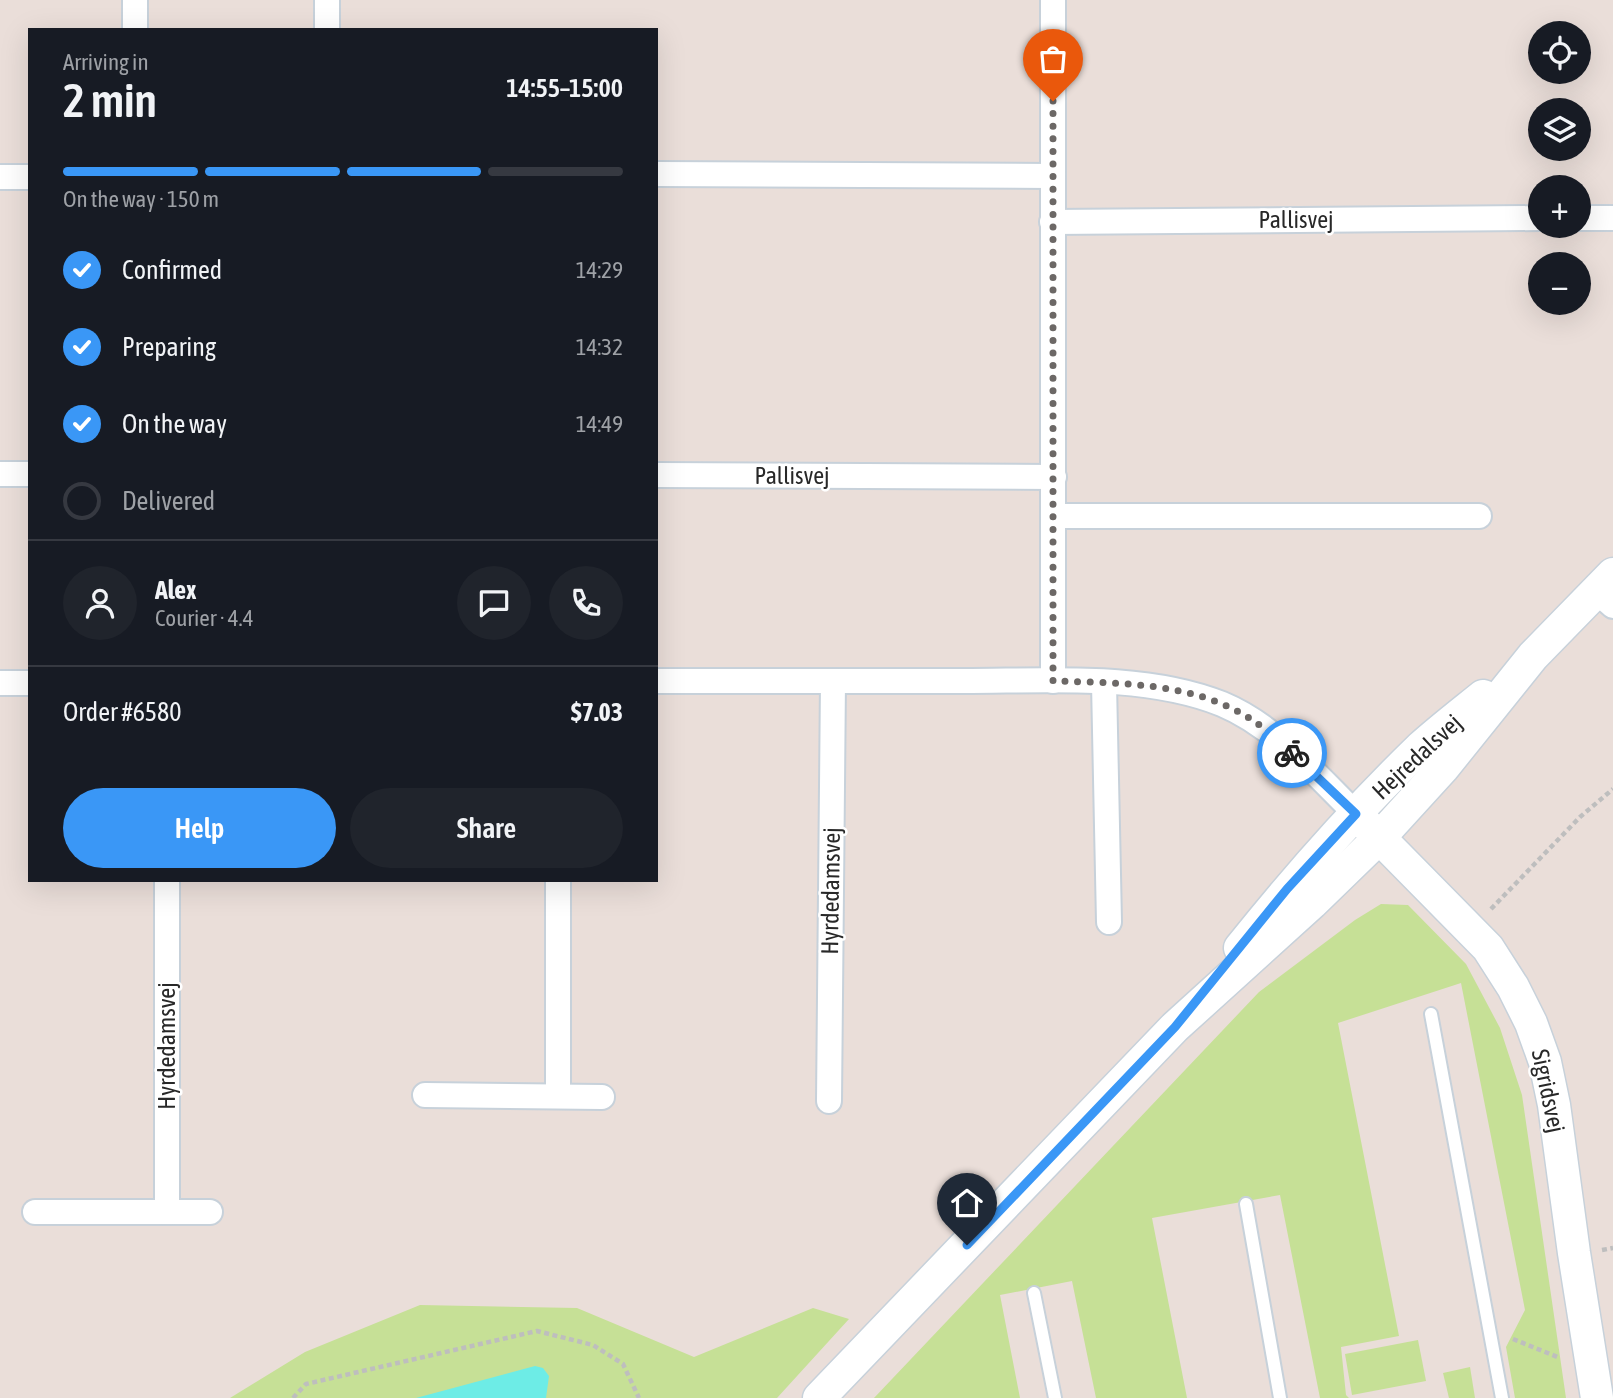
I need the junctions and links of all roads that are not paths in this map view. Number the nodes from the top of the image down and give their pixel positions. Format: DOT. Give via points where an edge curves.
graph roads {
  1 [pos="135,0"];
  2 [pos="327,0"];
  3 [pos="1053,0"];
  4 [pos="135,28"];
  5 [pos="327,28"];
  6 [pos="658,173"];
  7 [pos="1052,176"];
  8 [pos="0,177"];
  9 [pos="28,177"];
  10 [pos="1528,218"];
  11 [pos="1591,218"];
  12 [pos="1613,218"];
  13 [pos="1052,222"];
  14 [pos="0,474"];
  15 [pos="28,474"];
  16 [pos="658,475"];
  17 [pos="1054,477"];
  18 [pos="1054,516"];
  19 [pos="1479,516"];
  20 [pos="1607,590"];
  21 [pos="1533,656"];
  22 [pos="658,681"];
  23 [pos="833,681"];
  24 [pos="1053,681"];
  25 [pos="0,683"];
  26 [pos="28,683"];
  27 [pos="1104,683"];
  28 [pos="1356,814"];
  29 [pos="1380,837"];
  30 [pos="167,882"];
  31 [pos="558,882"];
  32 [pos="1109,922"];
  33 [pos="1431,1014"];
  34 [pos="1175,1027"];
  35 [pos="425,1095"];
  36 [pos="558,1096"];
  37 [pos="602,1097"];
  38 [pos="828,1101"];
  39 [pos="1246,1204"];
  40 [pos="34,1212"];
  41 [pos="167,1212"];
  42 [pos="210,1212"];
  43 [pos="1034,1293"];
  44 [pos="1595,1385"];
  45 [pos="819,1398"];
  46 [pos="1055,1398"];
  47 [pos="1280,1398"];
  48 [pos="1502,1398"];
  1 -- 4 [label="street"];
  2 -- 5 [label="street"];
  3 -- 7 [label="street"];
  6 -- 7 [label="street"];
  7 -- 13 [label="street"];
  8 -- 9 [label="street"];
  10 -- 13 [label="street, Pallisvej"];
  11 -- 12 [label="street"];
  13 -- 17 [label="street"];
  14 -- 15 [label="street"];
  16 -- 17 [label="street, Pallisvej"];
  17 -- 18 [label="street"];
  18 -- 19 [label="street"];
  18 -- 24 [label="street"];
  20 -- 21 [label="street, Hejredalsvej"];
  21 -- 28 [label="street, Hejredalsvej" via="1422,747"];
  21 -- 29 [label="street, Hejredalsvej" via="1443,768"];
  22 -- 23 [label="street"];
  23 -- 24 [label="street"];
  23 -- 38 [label="street, Hyrdedamsvej"];
  24 -- 27 [label="street"];
  25 -- 26 [label="street"];
  27 -- 28 [label="street" via="1183,692 1244,715 1263,727"];
  27 -- 32 [label="street"];
  28 -- 29 [label="street, Sigridsvej"];
  28 -- 34 [label="street, Hejredalsvej" via="1287,889"];
  29 -- 34 [label="street, Hejredalsvej"];
  29 -- 44 [label="street, Sigridsvej" via="1489,948 1531,1023 1554,1105"];
  30 -- 41 [label="street, Hyrdedamsvej"];
  31 -- 36 [label="street"];
  33 -- 48 [label="lane"];
  34 -- 45 [label="street, Hejredalsvej"];
  35 -- 36 [label="street"];
  36 -- 37 [label="street"];
  39 -- 47 [label="lane"];
  40 -- 41 [label="street"];
  41 -- 42 [label="street"];
  43 -- 46 [label="lane"];
}
